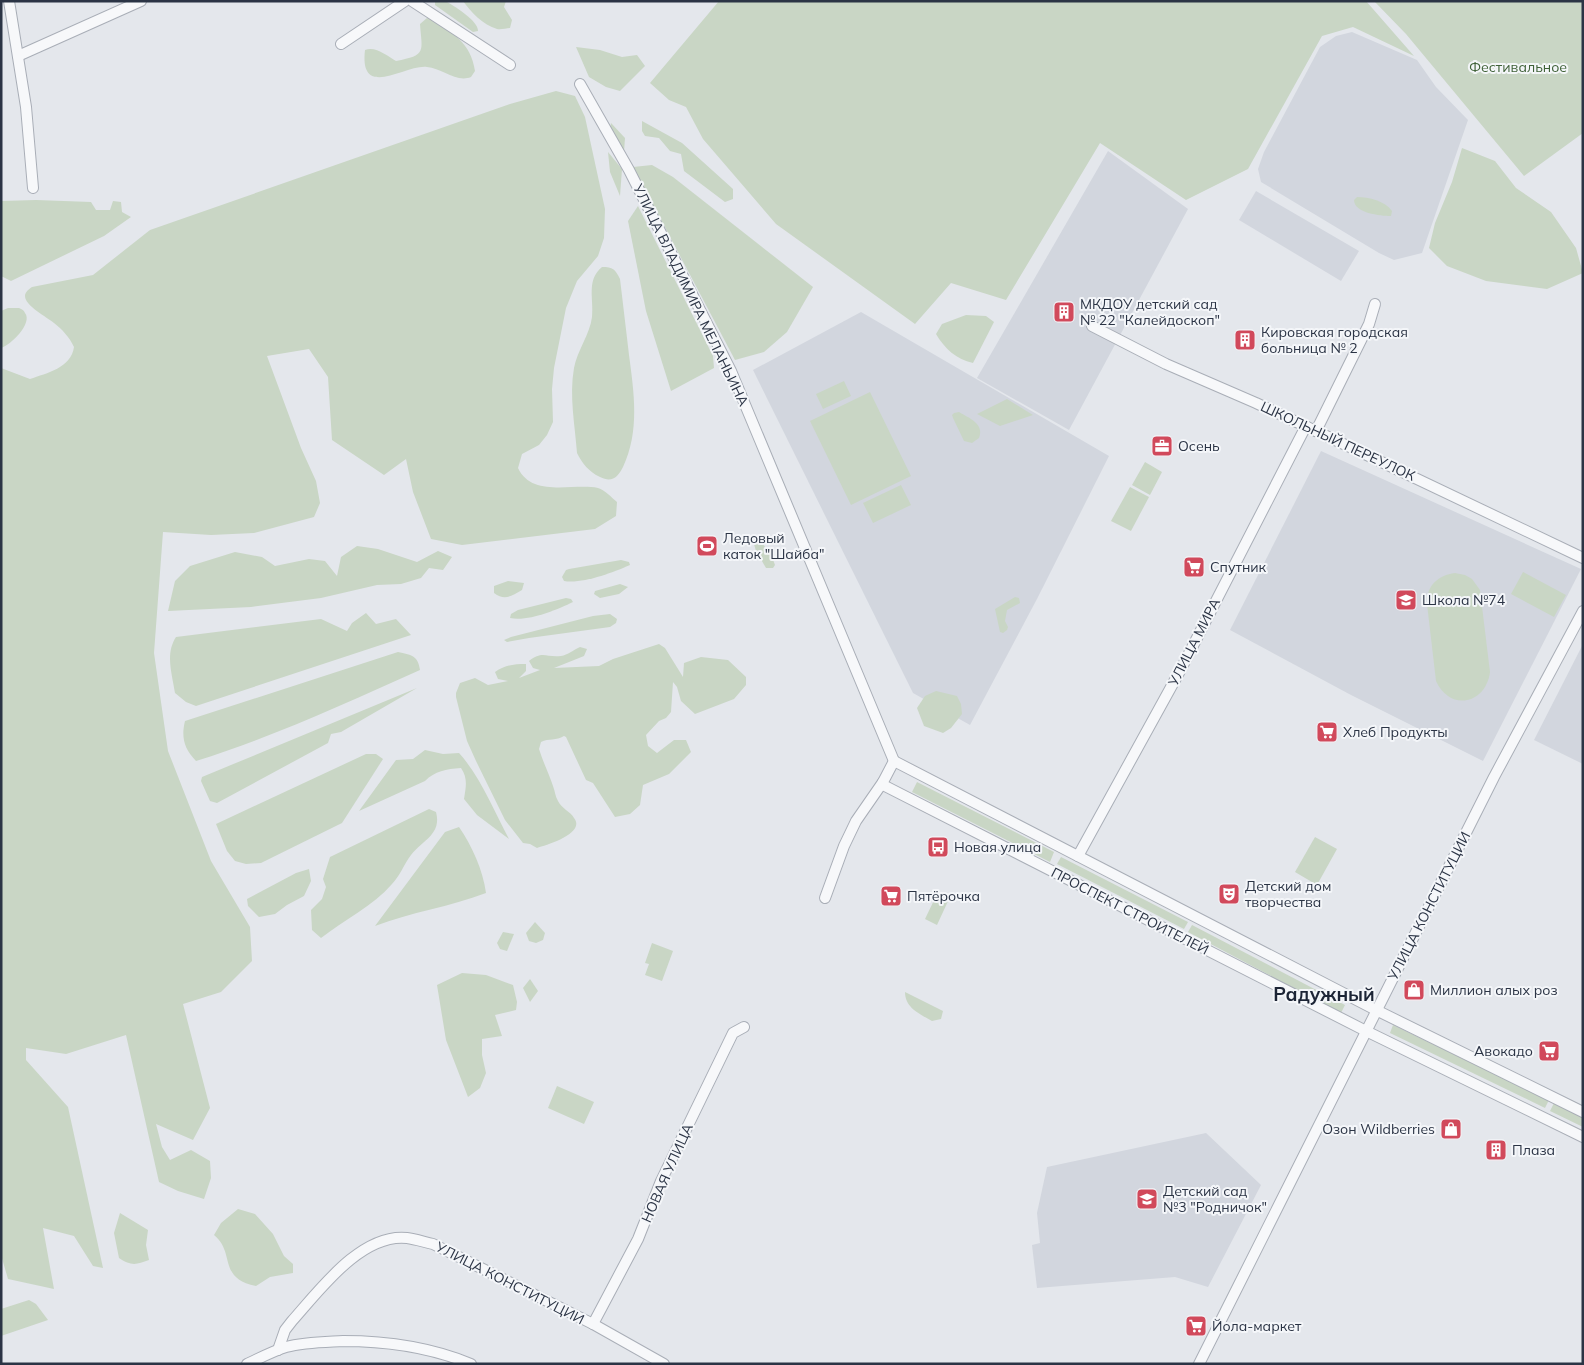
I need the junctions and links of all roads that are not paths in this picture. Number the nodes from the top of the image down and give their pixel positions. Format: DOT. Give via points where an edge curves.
graph roads {
  1 [pos="9,1"];
  2 [pos="141,1"];
  3 [pos="405,1"];
  4 [pos="412,1"];
  5 [pos="341,44"];
  6 [pos="18,56"];
  7 [pos="510,65"];
  8 [pos="580,84"];
  9 [pos="33,188"];
  10 [pos="1375,304"];
  11 [pos="1092,326"];
  12 [pos="1311,428"];
  13 [pos="1583,558"];
  14 [pos="1583,611"];
  15 [pos="894,761"];
  16 [pos="883,782"];
  17 [pos="1078,856"];
  18 [pos="825,898"];
  19 [pos="1376,1010"];
  20 [pos="744,1027"];
  21 [pos="1366,1030"];
  22 [pos="1583,1112"];
  23 [pos="1583,1137"];
  24 [pos="593,1324"];
  25 [pos="278,1350"];
  26 [pos="247,1364"];
  27 [pos="471,1364"];
  28 [pos="664,1364"];
  29 [pos="1199,1364"];
  1 -- 6 [label="street"];
  2 -- 6 [label="street"];
  3 -- 5 [label="street"];
  4 -- 7 [label="street"];
  6 -- 9 [label="street"];
  8 -- 15 [label="street, УЛИЦА ВЛАДИМИРА МЕЛАНЬИНА" via="629,170 731,371"];
  10 -- 12 [label="street, УЛИЦА МИРА" via="1369,324"];
  11 -- 12 [label="street, ШКОЛЬНЫЙ ПЕРЕУЛОК" via="1166,364"];
  12 -- 13 [label="street, ШКОЛЬНЫЙ ПЕРЕУЛОК"];
  12 -- 17 [label="street, УЛИЦА МИРА"];
  14 -- 19 [label="street, УЛИЦА КОНСТИТУЦИИ" via="1494,777"];
  15 -- 16 [label="street"];
  15 -- 17 [label="street, ПРОСПЕКТ СТРОИТЕЛЕЙ"];
  16 -- 18 [label="street" via="856,821"];
  16 -- 21 [label="street, ПРОСПЕКТ СТРОИТЕЛЕЙ" via="885,786"];
  17 -- 19 [label="street, ПРОСПЕКТ СТРОИТЕЛЕЙ"];
  19 -- 21 [label="street, УЛИЦА КОНСТИТУЦИИ"];
  19 -- 22 [label="street, ПРОСПЕКТ СТРОИТЕЛЕЙ"];
  20 -- 24 [label="street, НОВАЯ УЛИЦА" via="733,1033 660,1181 638,1239"];
  21 -- 23 [label="street, ПРОСПЕКТ СТРОИТЕЛЕЙ"];
  21 -- 29 [label="street, УЛИЦА КОНСТИТУЦИИ"];
  24 -- 25 [label="street, УЛИЦА КОНСТИТУЦИИ" via="433,1244 405,1237 383,1240 359,1252 292,1321"];
  24 -- 28 [label="street, УЛИЦА КОНСТИТУЦИИ"];
  25 -- 26 [label="street"];
  25 -- 27 [label="street" via="313,1343 382,1342 428,1349"];
}
